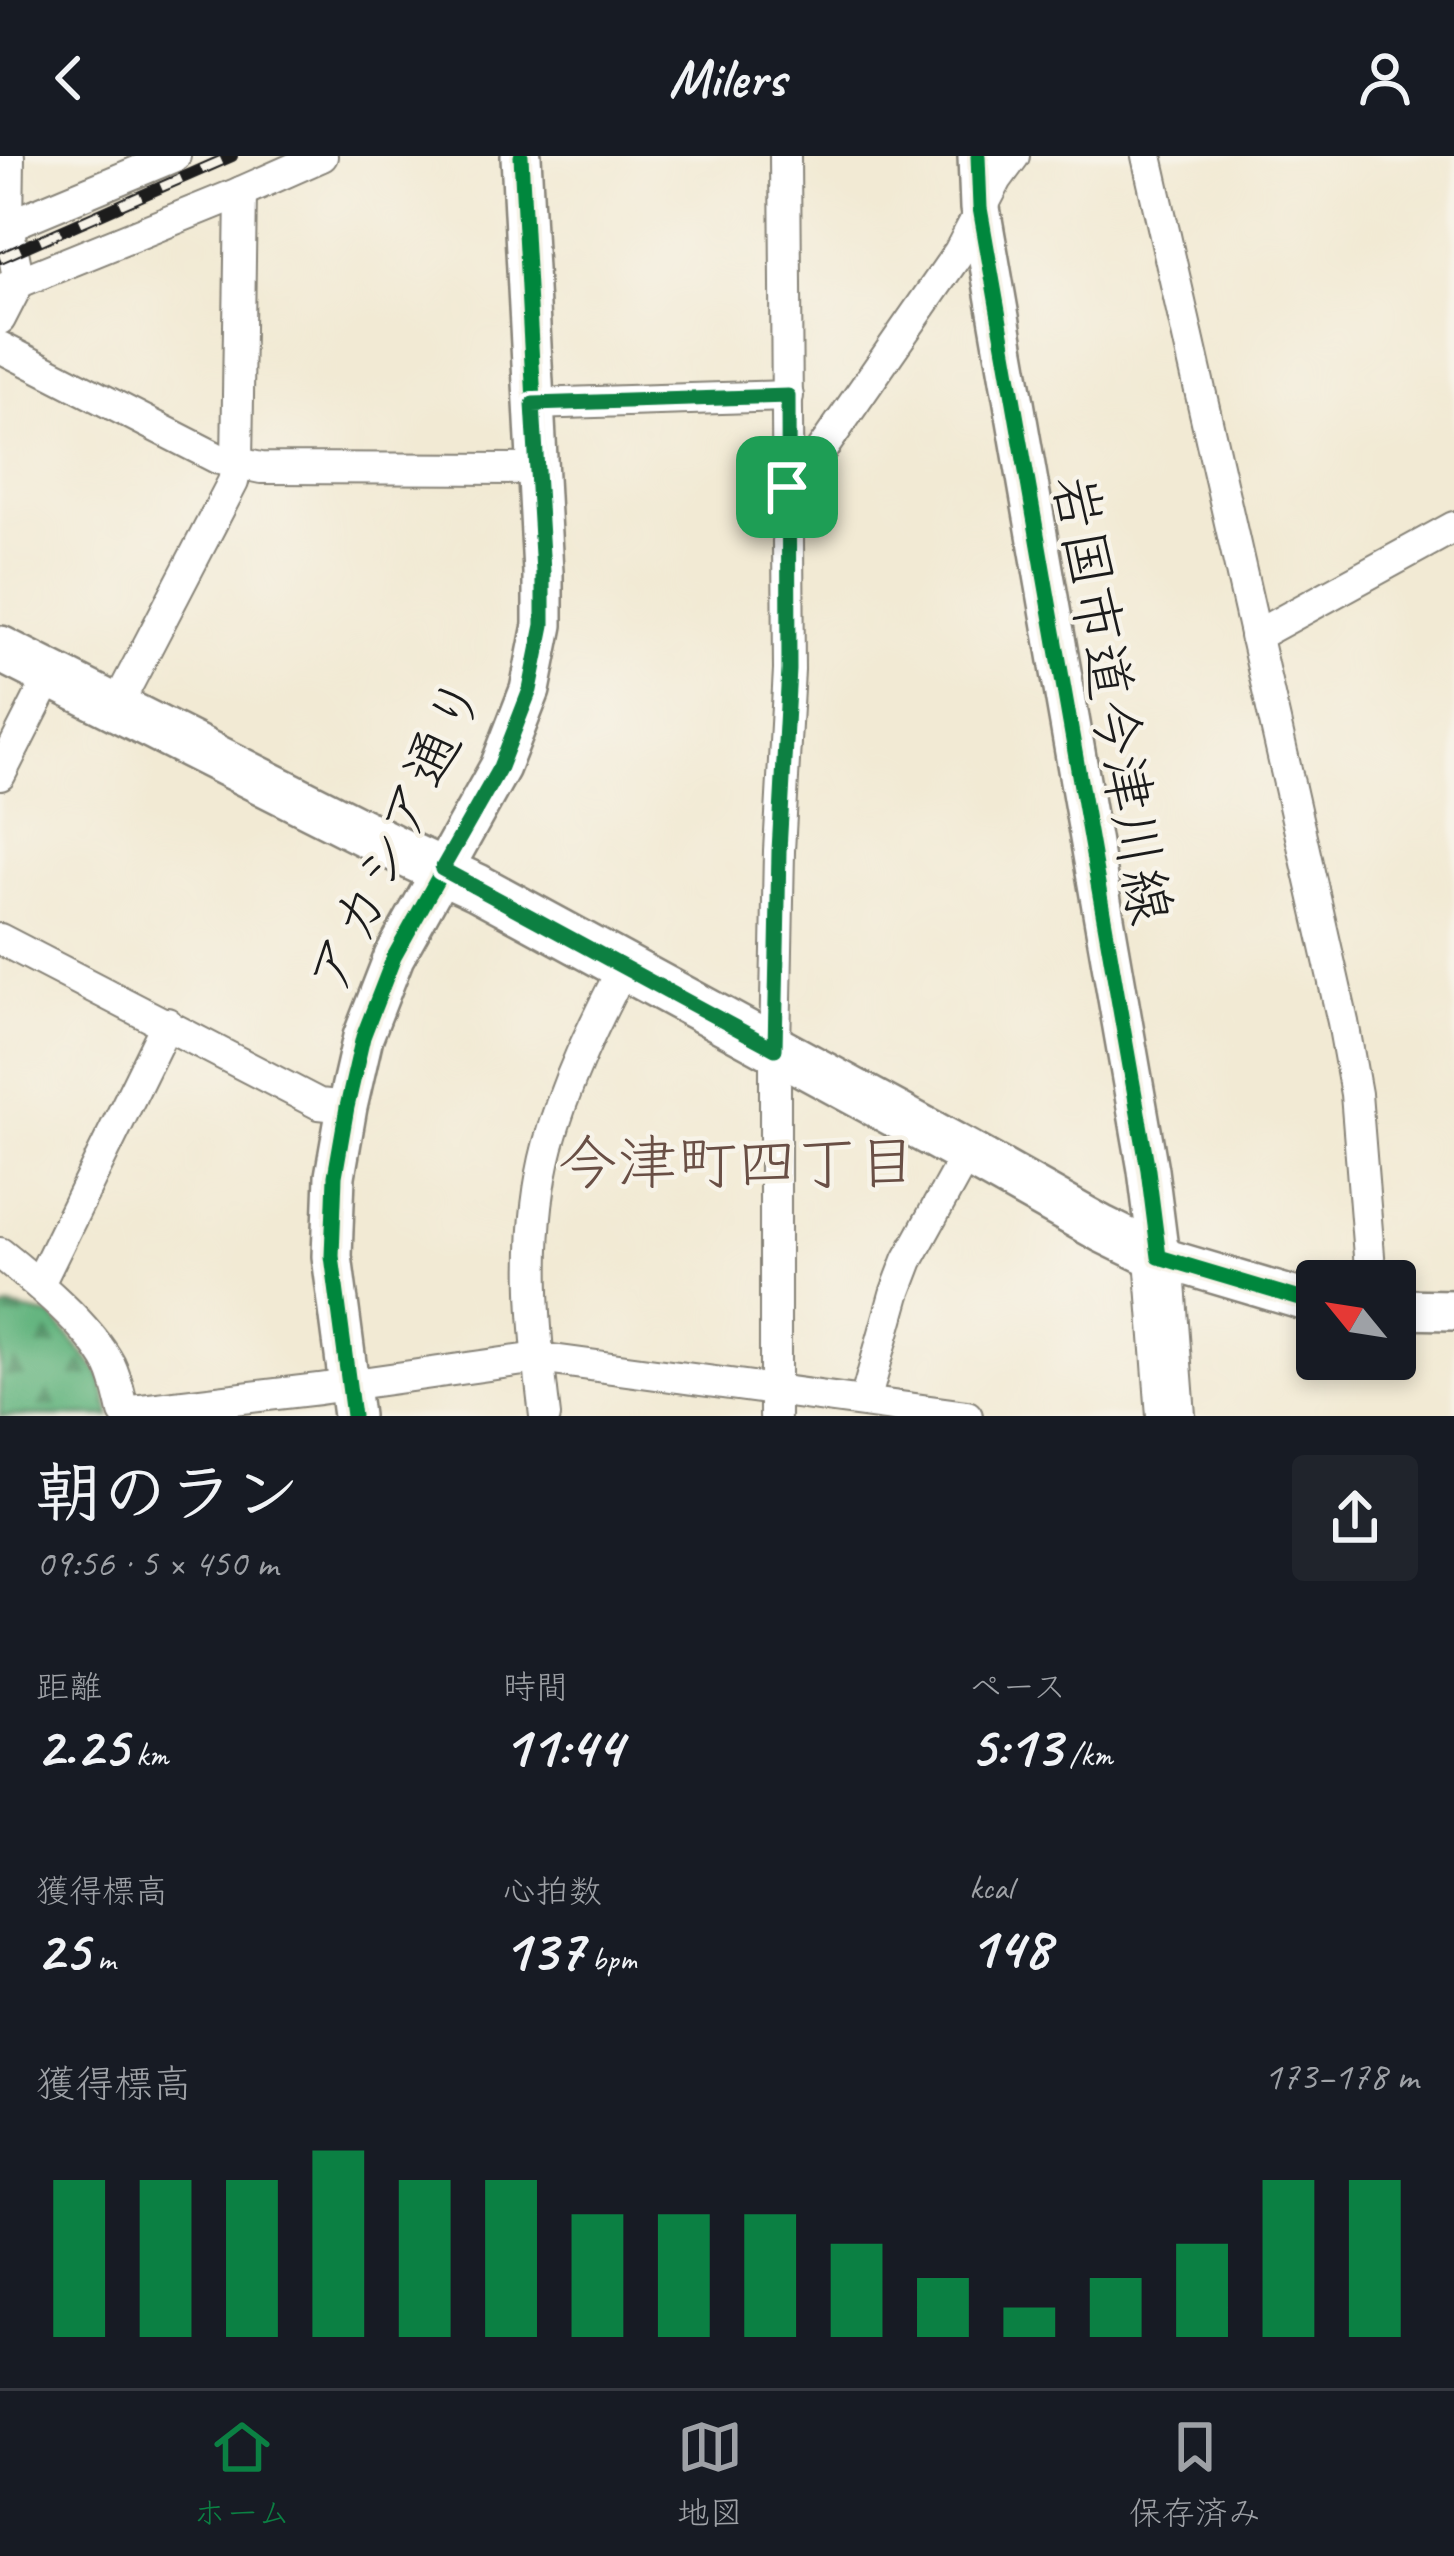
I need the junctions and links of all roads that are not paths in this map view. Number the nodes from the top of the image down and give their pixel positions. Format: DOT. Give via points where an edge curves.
graph roads {
  1 [pos="9,156"];
  2 [pos="175,156"];
  3 [pos="322,156"];
  4 [pos="521,156"];
  5 [pos="785,156"];
  6 [pos="978,156"];
  7 [pos="1014,156"];
  8 [pos="1147,156"];
  9 [pos="241,192"];
  10 [pos="980,208"];
  11 [pos="4,228"];
  12 [pos="10,286"];
  13 [pos="0,320"];
  14 [pos="0,347"];
  15 [pos="788,396"];
  16 [pos="533,404"];
  17 [pos="237,463"];
  18 [pos="538,469"];
  19 [pos="787,487"];
  20 [pos="1454,527"];
  21 [pos="1256,636"];
  22 [pos="0,649"];
  23 [pos="51,674"];
  24 [pos="115,709"];
  25 [pos="0,775"];
  26 [pos="442,869"];
  27 [pos="0,939"];
  28 [pos="624,966"];
  29 [pos="167,1023"];
  30 [pos="775,1049"];
  31 [pos="347,1107"];
  32 [pos="967,1153"];
  33 [pos="0,1253"];
  34 [pos="1159,1257"];
  35 [pos="1369,1260"];
  36 [pos="39,1284"];
  37 [pos="1296,1298"];
  38 [pos="1416,1309"];
  39 [pos="1454,1310"];
  40 [pos="538,1358"];
  41 [pos="351,1400"];
  42 [pos="866,1401"];
  43 [pos="774,1402"];
  44 [pos="124,1414"];
  45 [pos="545,1416"];
  46 [pos="967,1416"];
  47 [pos="1171,1416"];
  1 -- 11 [label="street"];
  2 -- 11 [label="street"];
  3 -- 9 [label="street"];
  4 -- 16 [label="street, アカシア通り"];
  5 -- 15 [label="street"];
  6 -- 10 [label="street, 岩国市道今津川線"];
  7 -- 10 [label="street"];
  8 -- 21 [label="street"];
  9 -- 12 [label="street"];
  9 -- 17 [label="street"];
  10 -- 19 [label="street" via="946,272 809,468"];
  10 -- 34 [label="street, 岩国市道今津川線"];
  11 -- 12 [label="street"];
  12 -- 13 [label="street"];
  14 -- 17 [label="street"];
  15 -- 16 [label="street"];
  15 -- 19 [label="street"];
  16 -- 18 [label="street, アカシア通り"];
  17 -- 18 [label="street"];
  17 -- 24 [label="street"];
  18 -- 26 [label="street, アカシア通り" via="543,625 530,690 500,767"];
  19 -- 30 [label="street"];
  20 -- 21 [label="street"];
  21 -- 35 [label="street" via="1356,1094"];
  22 -- 23 [label="main road"];
  23 -- 24 [label="main road"];
  23 -- 25 [label="street"];
  24 -- 26 [label="main road"];
  26 -- 28 [label="main road"];
  26 -- 31 [label="street, アカシア通り" via="394,957"];
  27 -- 29 [label="street"];
  28 -- 30 [label="main road"];
  28 -- 40 [label="street" via="582,1049 548,1148 534,1231"];
  29 -- 31 [label="street" via="319,1104"];
  29 -- 36 [label="street"];
  30 -- 32 [label="main road"];
  30 -- 43 [label="street"];
  31 -- 41 [label="street, アカシア通り" via="332,1256"];
  32 -- 34 [label="main road"];
  32 -- 42 [label="street" via="908,1259"];
  33 -- 36 [label="street"];
  34 -- 37 [label="street"];
  34 -- 47 [label="main road"];
  36 -- 44 [label="street" via="100,1348"];
  38 -- 39 [label="street"];
  40 -- 41 [label="street"];
  40 -- 43 [label="street"];
  40 -- 45 [label="street"];
  41 -- 44 [label="street"];
  42 -- 43 [label="street"];
  42 -- 46 [label="street"];
}
